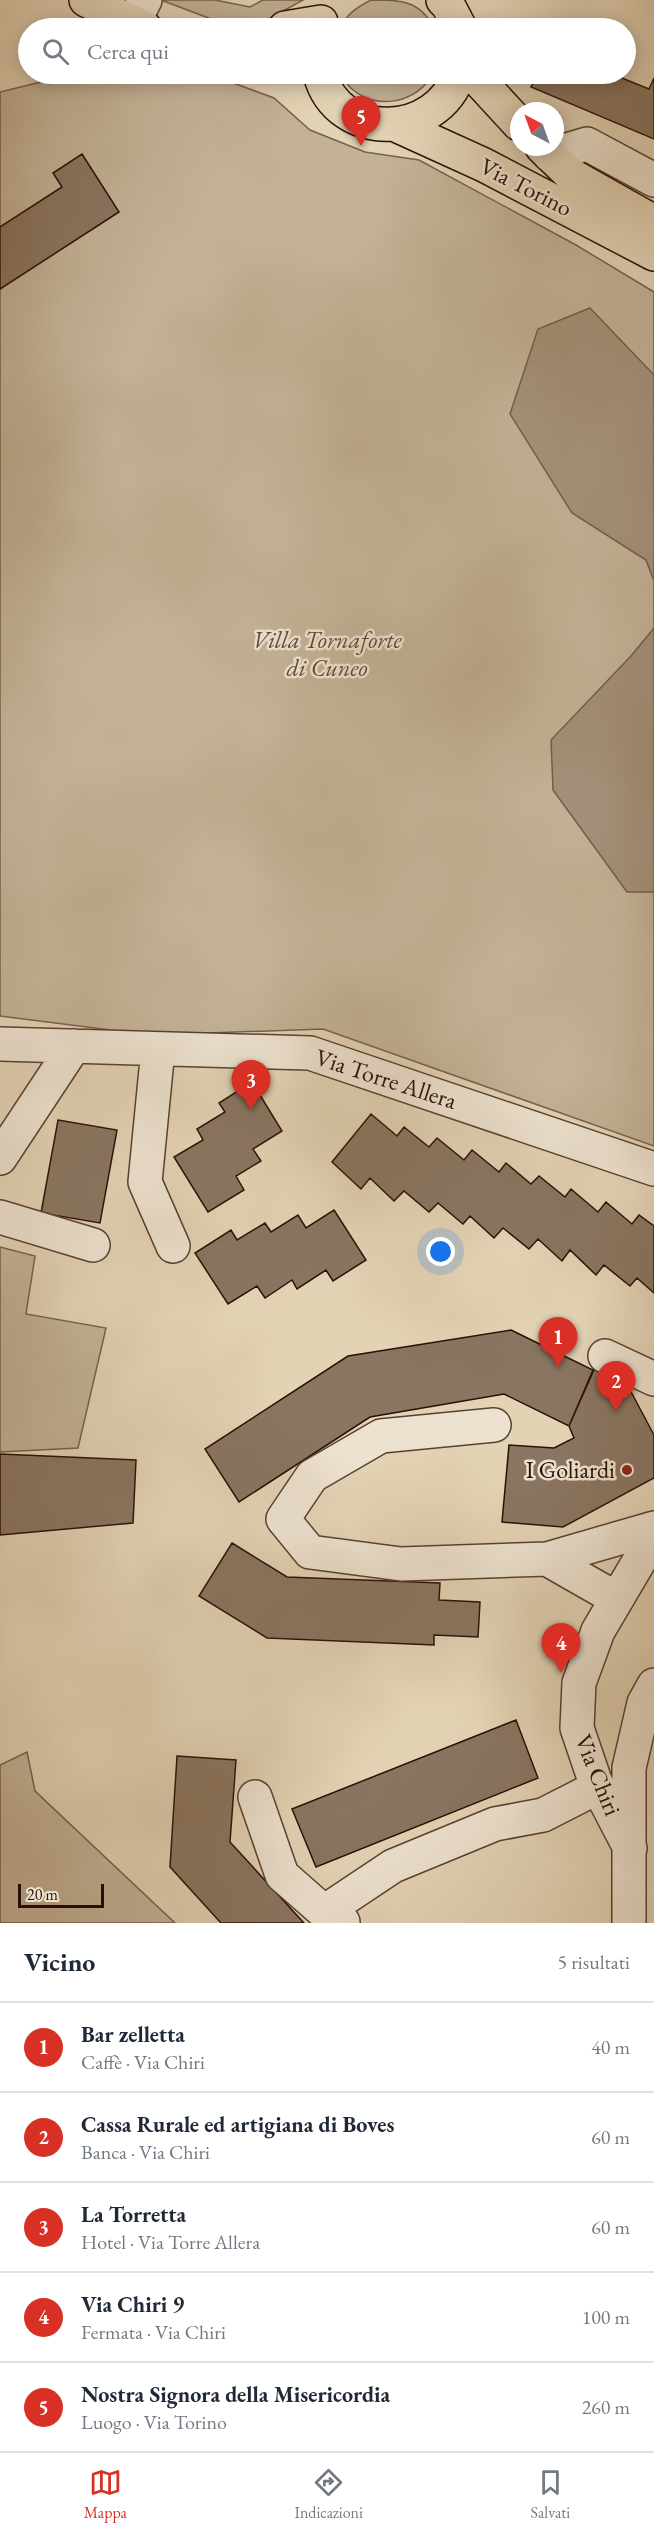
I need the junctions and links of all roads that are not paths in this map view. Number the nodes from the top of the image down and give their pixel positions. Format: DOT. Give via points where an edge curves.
graph roads {
  1 [pos="86,0"];
  2 [pos="141,17"];
  3 [pos="320,84"];
  4 [pos="456,84"];
  5 [pos="482,84"];
  6 [pos="510,114"];
  7 [pos="396,125"];
  8 [pos="564,148"];
  9 [pos="551,156"];
  10 [pos="654,180"];
  11 [pos="652,215"];
  12 [pos="654,254"];
  13 [pos="0,1044"];
  14 [pos="74,1046"];
  15 [pos="158,1048"];
  16 [pos="0,1158"];
  17 [pos="654,1169"];
  18 [pos="0,1217"];
  19 [pos="93,1245"];
  20 [pos="174,1246"];
  21 [pos="605,1356"];
  22 [pos="654,1379"];
  23 [pos="494,1425"];
  24 [pos="654,1528"];
  25 [pos="654,1536"];
  26 [pos="548,1559"];
  27 [pos="617,1599"];
  28 [pos="654,1685"];
  29 [pos="598,1787"];
  30 [pos="255,1797"];
  31 [pos="630,1848"];
  32 [pos="334,1918"];
  33 [pos="628,1923"];
  1 -- 2 [label="main road"];
  3 -- 7 [label="main road" via="351,114 372,123"];
  4 -- 7 [label="main road" via="440,105 419,119"];
  5 -- 6 [label="main road"];
  7 -- 12 [label="main road, Via Torino" via="484,165"];
  8 -- 10 [label="street" via="587,144"];
  9 -- 11 [label="main road, Via Torino" via="571,175"];
  13 -- 14 [label="street, Via Torre Allera"];
  14 -- 15 [label="street, Via Torre Allera"];
  14 -- 16 [label="street"];
  15 -- 17 [label="street, Via Torre Allera" via="310,1053"];
  15 -- 20 [label="street" via="146,1182"];
  18 -- 19 [label="street"];
  21 -- 22 [label="street"];
  23 -- 26 [label="street" via="381,1436 312,1476 284,1520 310,1552 401,1564"];
  24 -- 26 [label="street"];
  25 -- 27 [label="street, Via Chiri"];
  26 -- 27 [label="street"];
  27 -- 29 [label="street, Via Chiri" via="598,1630 579,1683 577,1728"];
  28 -- 31 [label="street, Via Chiri" via="644,1703 629,1768"];
  29 -- 31 [label="street, Via Chiri"];
  29 -- 32 [label="street" via="543,1815 495,1824 393,1866"];
  30 -- 32 [label="street" via="282,1875"];
  31 -- 33 [label="street, Via Chiri"];
}
